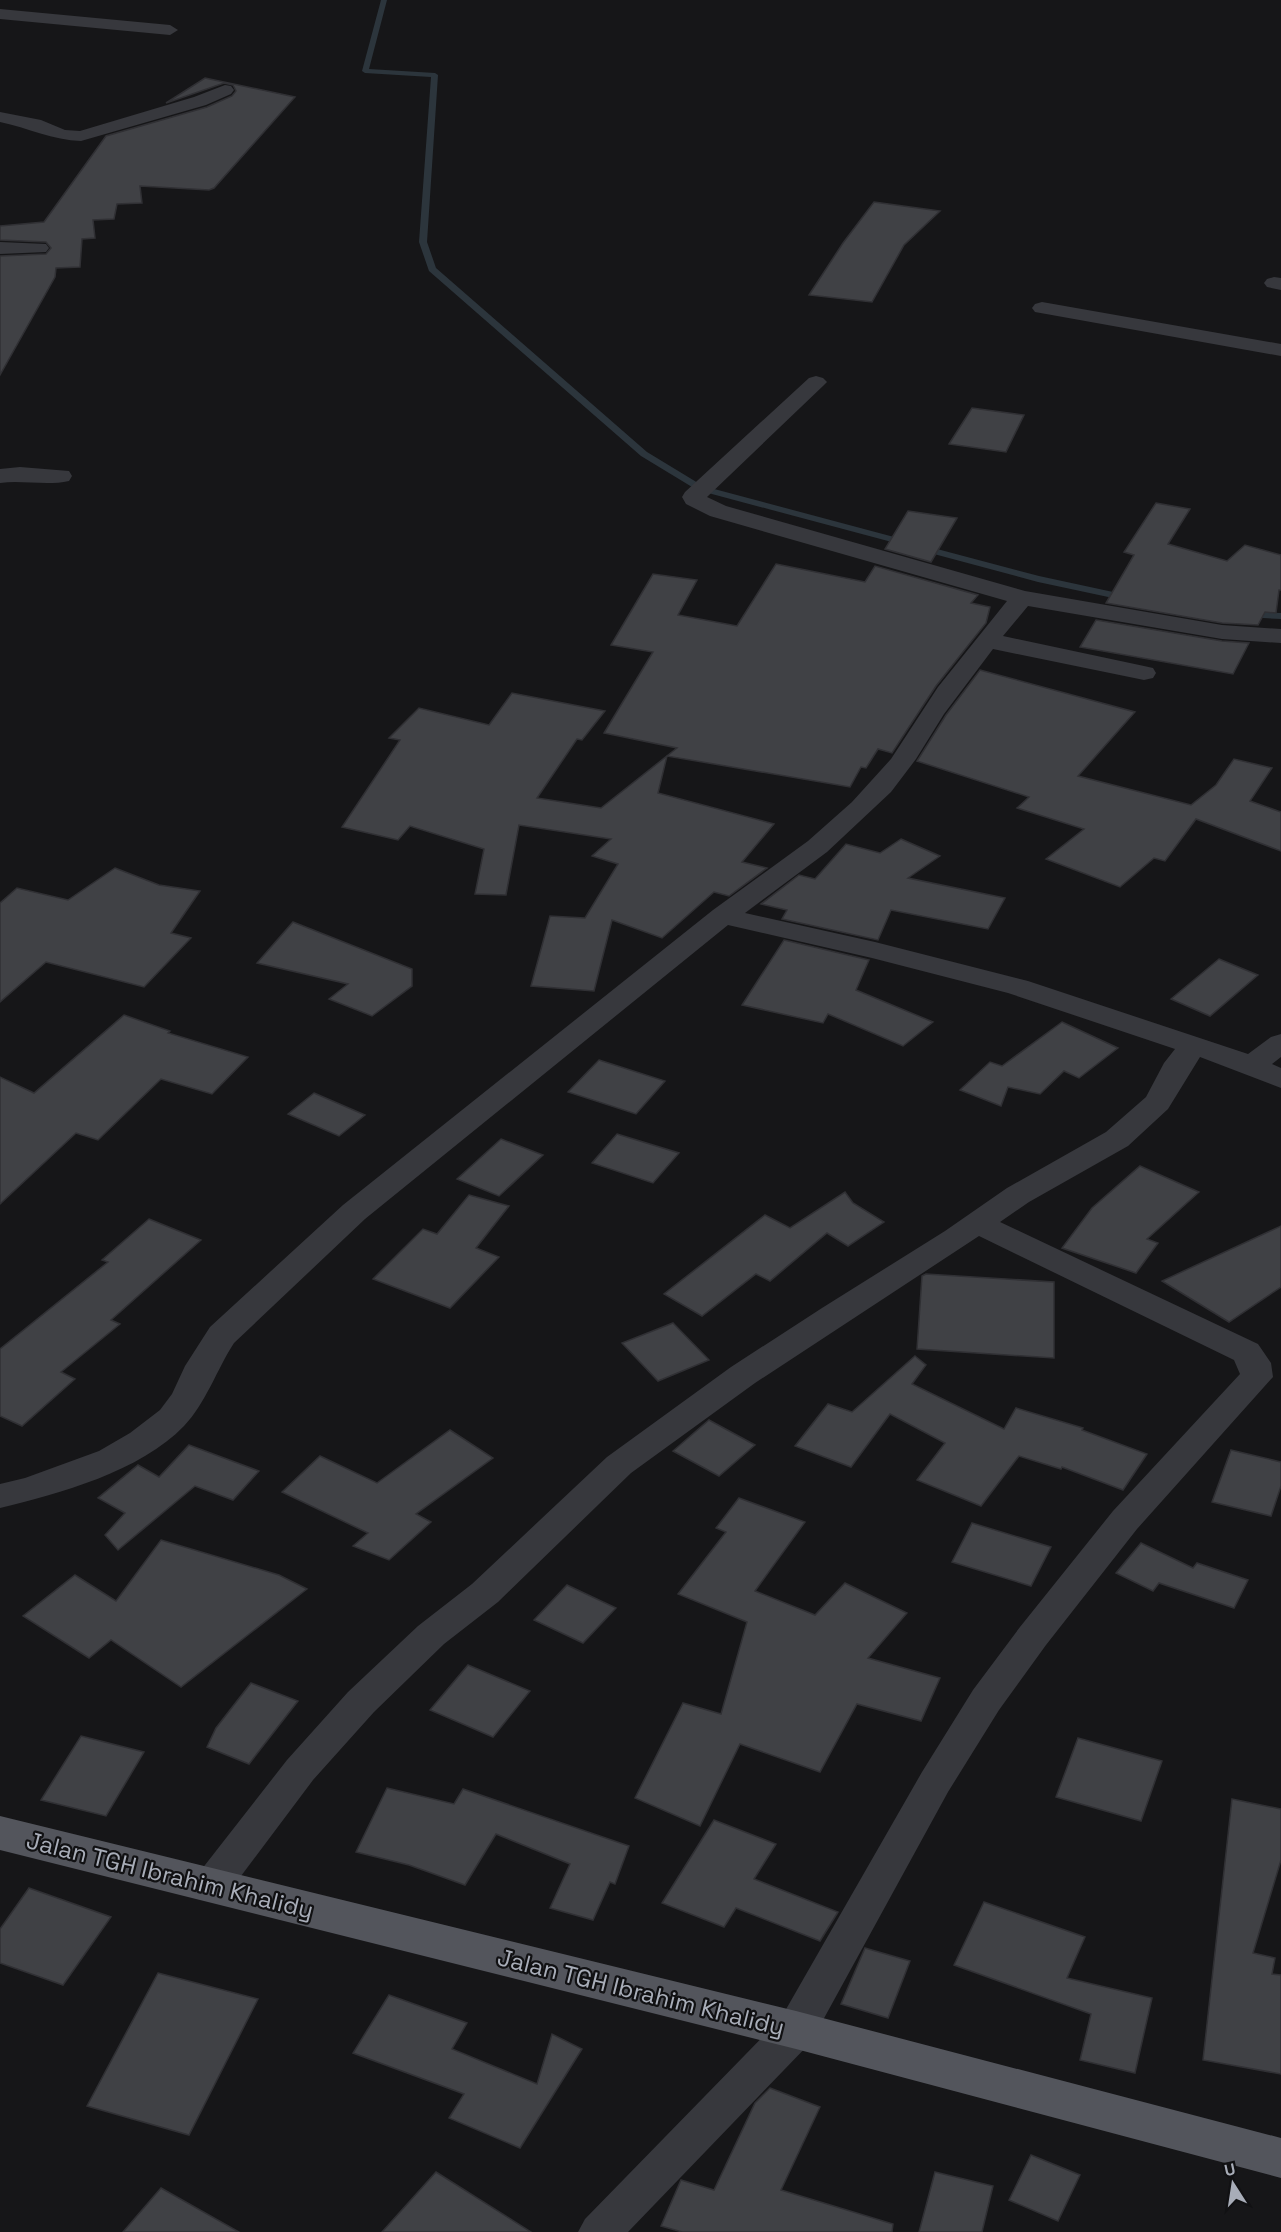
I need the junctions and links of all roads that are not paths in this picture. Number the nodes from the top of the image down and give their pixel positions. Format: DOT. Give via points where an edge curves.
graph roads {
  1 [pos="0,14"];
  2 [pos="170,30"];
  3 [pos="225,90"];
  4 [pos="0,117"];
  5 [pos="0,248"];
  6 [pos="39,248"];
  7 [pos="1042,308"];
  8 [pos="1281,350"];
  9 [pos="816,382"];
  10 [pos="0,476"];
  11 [pos="61,476"];
  12 [pos="1022,598"];
  13 [pos="1281,636"];
  14 [pos="987,640"];
  15 [pos="1144,673"];
  16 [pos="723,915"];
  17 [pos="1281,1043"];
  18 [pos="1193,1047"];
  19 [pos="1252,1065"];
  20 [pos="1281,1079"];
  21 [pos="977,1223"];
  22 [pos="0,1496"];
  23 [pos="0,1833"];
  24 [pos="212,1885"];
  25 [pos="796,2030"];
  26 [pos="1281,2158"];
  27 [pos="600,2232"];
  1 -- 2 [label="street"];
  3 -- 4 [label="street" via="81,136 62,135"];
  5 -- 6 [label="street"];
  7 -- 8 [label="street"];
  9 -- 12 [label="street" via="700,490 699,504"];
  10 -- 11 [label="street"];
  12 -- 13 [label="street" via="1214,631"];
  12 -- 14 [label="street"];
  14 -- 15 [label="street"];
  14 -- 16 [label="street" via="900,764 865,803 785,871"];
  16 -- 18 [label="street" via="1018,987"];
  16 -- 22 [label="street" via="354,1212 222,1335 172,1418 111,1459"];
  17 -- 19 [label="street"];
  18 -- 19 [label="street"];
  18 -- 21 [label="street" via="1179,1063 1157,1103 1117,1139"];
  19 -- 20 [label="street"];
  21 -- 24 [label="street" via="761,1363 619,1465 485,1593 431,1635 361,1702 300,1770"];
  21 -- 25 [label="street" via="1232,1345 1250,1356 1256,1377 1125,1520 987,1700 935,1782"];
  23 -- 24 [label="main road, Jalan TGH Ibrahim Khalidy"];
  24 -- 25 [label="main road, Jalan TGH Ibrahim Khalidy"];
  25 -- 26 [label="main road, Jalan TGH Ibrahim Khalidy"];
  25 -- 27 [label="street"];
}
